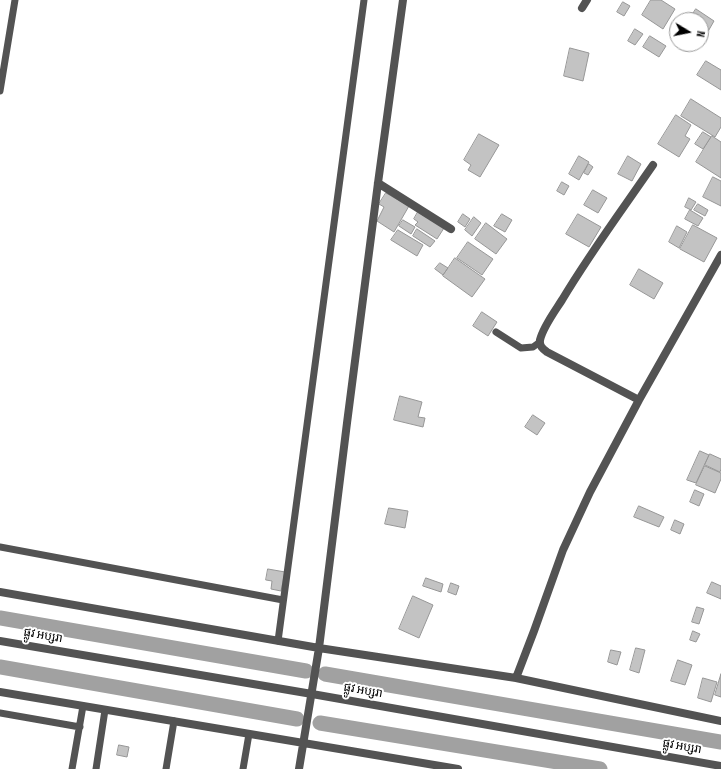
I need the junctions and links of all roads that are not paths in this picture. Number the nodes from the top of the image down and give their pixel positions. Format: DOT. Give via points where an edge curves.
graph roads {
  1 [pos="16,0"];
  2 [pos="364,0"];
  3 [pos="403,0"];
  4 [pos="587,0"];
  5 [pos="582,8"];
  6 [pos="0,91"];
  7 [pos="653,165"];
  8 [pos="378,183"];
  9 [pos="451,229"];
  10 [pos="721,255"];
  11 [pos="496,332"];
  12 [pos="540,342"];
  13 [pos="639,400"];
  14 [pos="0,547"];
  15 [pos="0,592"];
  16 [pos="283,600"];
  17 [pos="0,641"];
  18 [pos="278,641"];
  19 [pos="319,648"];
  20 [pos="516,678"];
  21 [pos="0,692"];
  22 [pos="312,694"];
  23 [pos="83,706"];
  24 [pos="105,710"];
  25 [pos="0,713"];
  26 [pos="174,721"];
  27 [pos="721,721"];
  28 [pos="80,727"];
  29 [pos="249,734"];
  30 [pos="303,743"];
  31 [pos="721,766"];
  32 [pos="72,769"];
  33 [pos="96,769"];
  34 [pos="166,769"];
  35 [pos="243,769"];
  36 [pos="299,769"];
  37 [pos="458,769"];
  1 -- 6 [label="lane"];
  2 -- 16 [label="lane"];
  3 -- 8 [label="street"];
  4 -- 5 [label="street"];
  7 -- 12 [label="street" via="579,271 547,323"];
  8 -- 9 [label="street"];
  8 -- 19 [label="street"];
  10 -- 13 [label="street"];
  11 -- 12 [label="lane" via="521,348 533,347"];
  12 -- 13 [label="street" via="541,347 547,352"];
  13 -- 20 [label="street" via="590,492 563,550"];
  14 -- 16 [label="lane"];
  15 -- 18 [label="street"];
  16 -- 18 [label="lane"];
  17 -- 22 [label="street, ផ្លូវ អប្សរា"];
  18 -- 19 [label="street"];
  19 -- 20 [label="street"];
  19 -- 22 [label="street"];
  20 -- 27 [label="street"];
  21 -- 23 [label="street"];
  22 -- 30 [label="street"];
  22 -- 31 [label="street, ផ្លូវ អប្សរា"];
  23 -- 24 [label="street"];
  23 -- 28 [label="lane"];
  24 -- 26 [label="street"];
  24 -- 33 [label="lane"];
  25 -- 28 [label="lane"];
  26 -- 29 [label="street"];
  26 -- 34 [label="lane"];
  28 -- 32 [label="lane"];
  29 -- 30 [label="street"];
  29 -- 35 [label="lane"];
  30 -- 36 [label="street"];
  30 -- 37 [label="street"];
}
